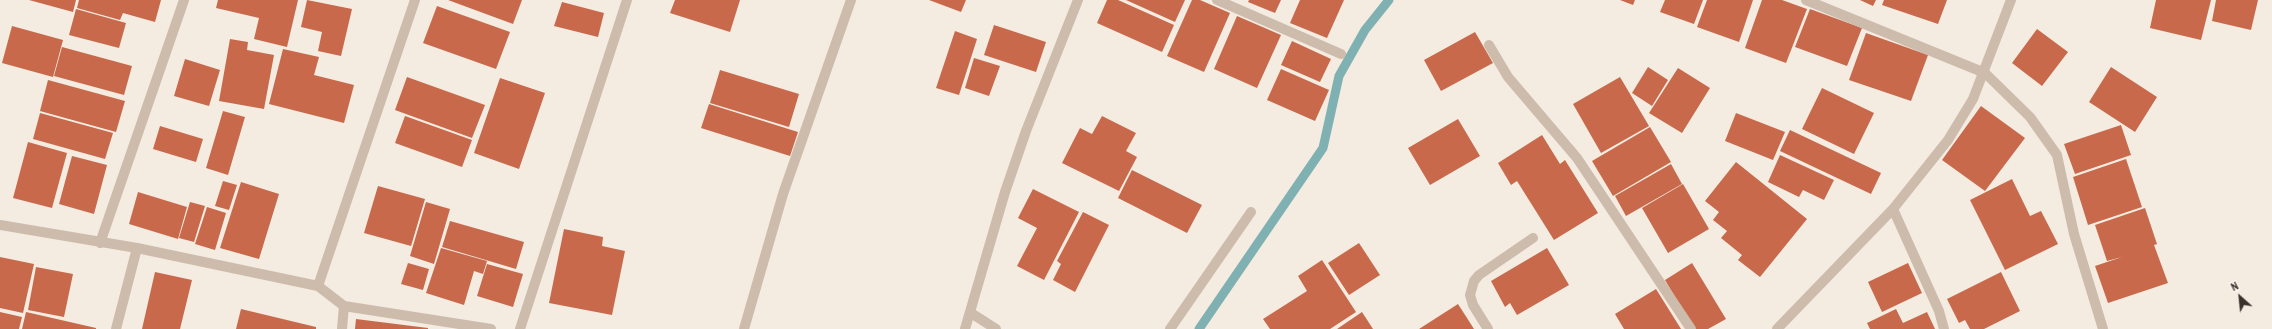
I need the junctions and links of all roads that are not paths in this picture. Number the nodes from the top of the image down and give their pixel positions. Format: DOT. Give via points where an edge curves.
graph roads {
  1 [pos="184,0"];
  2 [pos="415,0"];
  3 [pos="627,0"];
  4 [pos="851,0"];
  5 [pos="1078,0"];
  6 [pos="1217,0"];
  7 [pos="1806,0"];
  8 [pos="2011,0"];
  9 [pos="1489,45"];
  10 [pos="1341,54"];
  11 [pos="1985,73"];
  12 [pos="1893,209"];
  13 [pos="1251,212"];
  14 [pos="0,225"];
  15 [pos="1533,238"];
  16 [pos="100,243"];
  17 [pos="137,248"];
  18 [pos="318,286"];
  19 [pos="344,306"];
  20 [pos="971,313"];
  21 [pos="116,329"];
  22 [pos="342,329"];
  23 [pos="491,329"];
  24 [pos="520,329"];
  25 [pos="744,329"];
  26 [pos="965,329"];
  27 [pos="996,329"];
  28 [pos="1170,329"];
  29 [pos="1488,329"];
  30 [pos="1691,329"];
  31 [pos="1777,329"];
  32 [pos="1944,329"];
  33 [pos="2103,329"];
  1 -- 16 [label="street"];
  2 -- 18 [label="street"];
  3 -- 24 [label="street"];
  4 -- 25 [label="street" via="783,194"];
  5 -- 20 [label="street" via="1016,158"];
  6 -- 10 [label="street"];
  7 -- 11 [label="street"];
  8 -- 11 [label="street"];
  9 -- 30 [label="street" via="1508,77 1577,158"];
  11 -- 12 [label="street" via="1973,99 1948,140"];
  11 -- 33 [label="street" via="2030,117 2057,155 2074,234"];
  12 -- 31 [label="street"];
  12 -- 32 [label="street" via="1939,310"];
  13 -- 28 [label="street"];
  14 -- 16 [label="street"];
  15 -- 29 [label="street" via="1474,281 1470,295 1473,305"];
  16 -- 17 [label="street"];
  17 -- 18 [label="street"];
  17 -- 21 [label="street"];
  18 -- 19 [label="street"];
  19 -- 22 [label="street"];
  19 -- 23 [label="street"];
  20 -- 26 [label="street"];
  20 -- 27 [label="street"];
}
